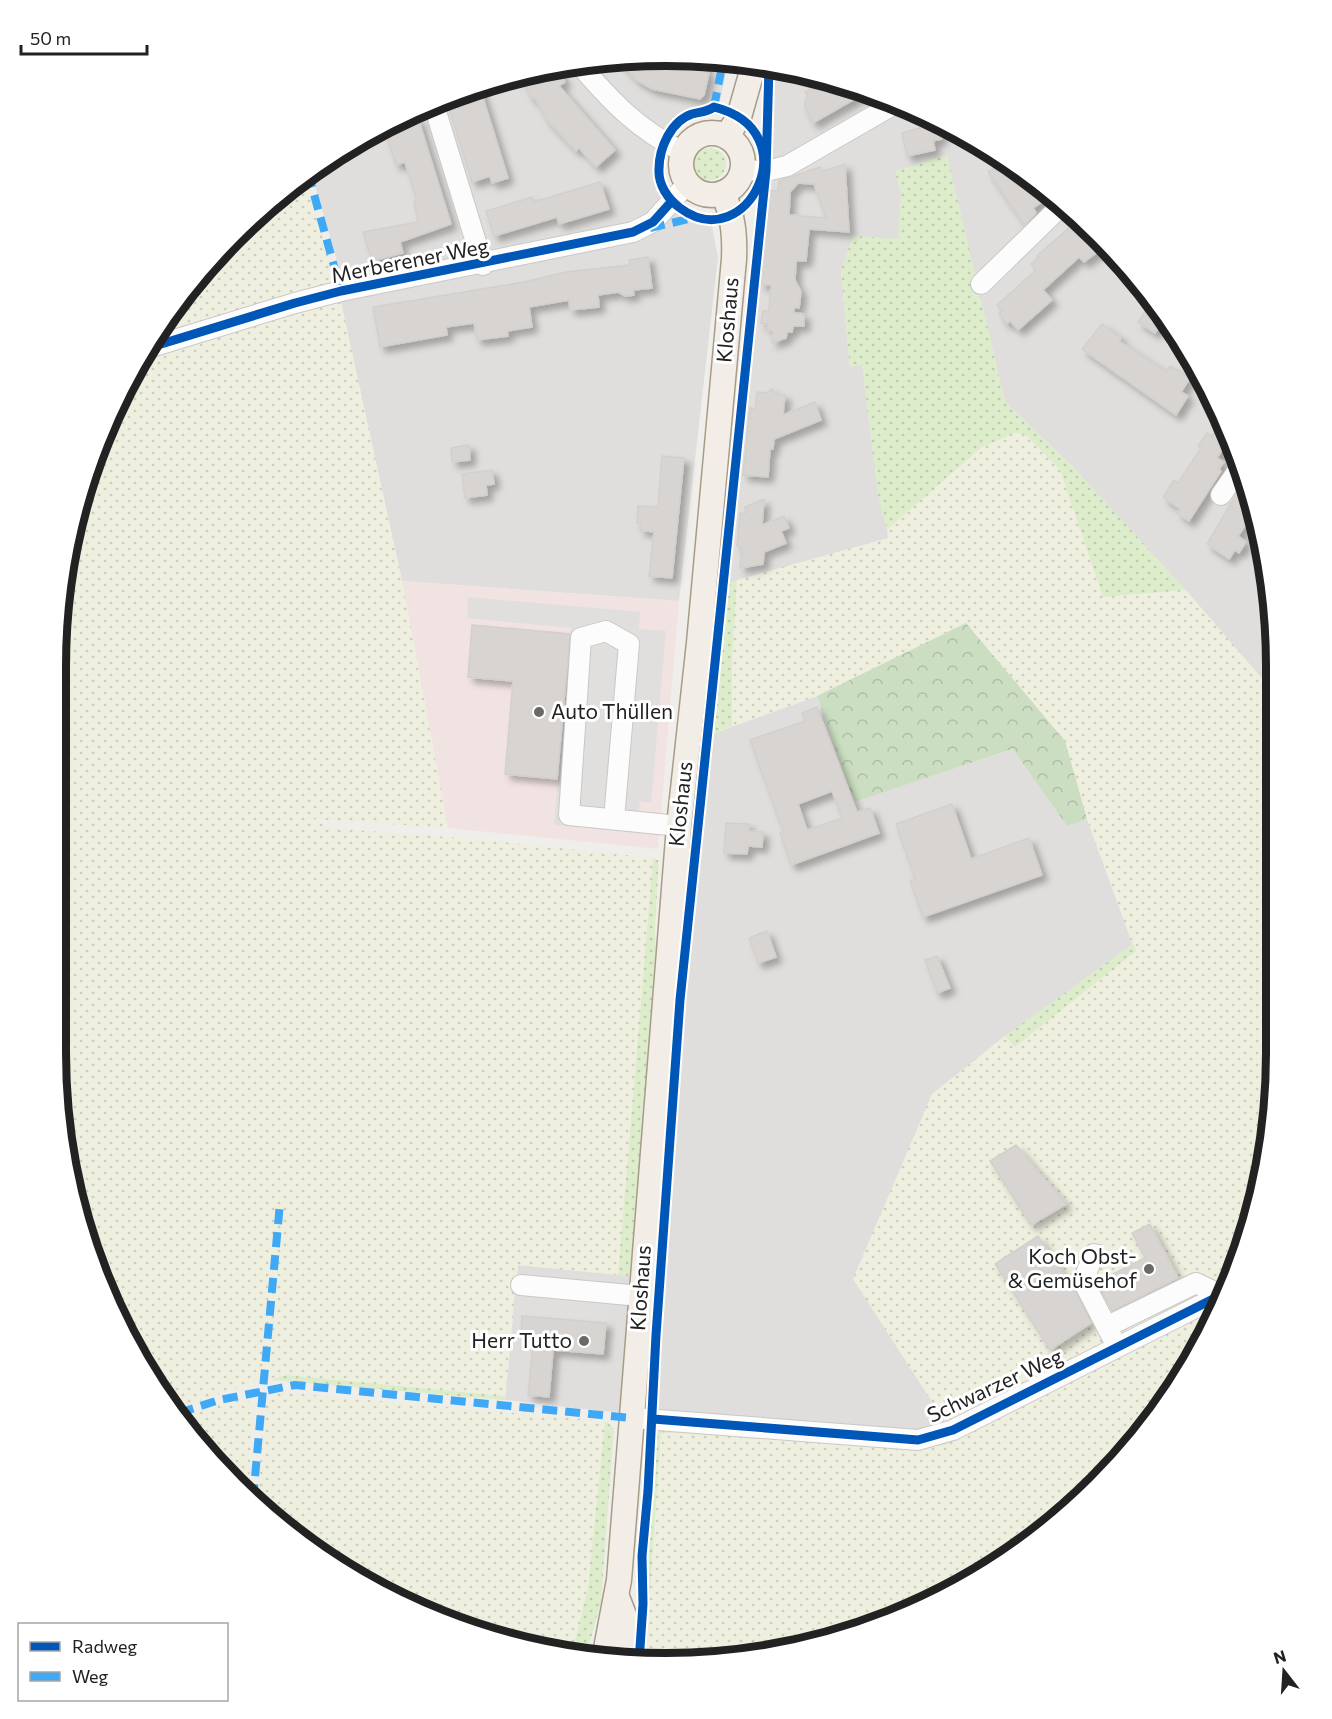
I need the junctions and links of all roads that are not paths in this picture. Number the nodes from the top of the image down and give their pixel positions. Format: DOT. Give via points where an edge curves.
graph roads {
  1 [pos="585,71"];
  2 [pos="752,72"];
  3 [pos="887,108"];
  4 [pos="436,112"];
  5 [pos="727,136"];
  6 [pos="683,152"];
  7 [pos="742,170"];
  8 [pos="687,184"];
  9 [pos="728,203"];
  10 [pos="1056,210"];
  11 [pos="483,265"];
  12 [pos="981,284"];
  13 [pos="160,344"];
  14 [pos="1235,475"];
  15 [pos="1221,495"];
  16 [pos="614,819"];
  17 [pos="679,825"];
  18 [pos="1094,1254"];
  19 [pos="522,1284"];
  20 [pos="1216,1291"];
  21 [pos="640,1296"];
  22 [pos="1212,1300"];
  23 [pos="1108,1326"];
  24 [pos="1115,1348"];
  25 [pos="632,1418"];
  26 [pos="617,1597"];
  27 [pos="593,1648"];
  28 [pos="605,1650"];
  29 [pos="620,1651"];
  30 [pos="630,1652"];
  1 -- 6 [label="street" via="618,109"];
  2 -- 5 [label="main road" via="739,117"];
  3 -- 7 [label="street" via="787,166 766,171"];
  4 -- 11 [label="street"];
  5 -- 6 [label="main road" via="697,136"];
  5 -- 7 [label="main road" via="740,151"];
  6 -- 8 [label="main road" via="681,168"];
  7 -- 9 [label="main road"];
  8 -- 9 [label="main road"];
  8 -- 11 [label="street, Merberener Weg" via="653,222 633,232"];
  9 -- 17 [label="main road, Kloshaus" via="735,234 734,259"];
  10 -- 12 [label="street"];
  11 -- 13 [label="street, Merberener Weg" via="295,303"];
  14 -- 15 [label="street"];
  16 -- 16 [label="street" via="569,815 581,638 606,632 629,645"];
  16 -- 17 [label="street"];
  17 -- 21 [label="main road, Kloshaus"];
  18 -- 23 [label="street" via="1083,1281"];
  19 -- 21 [label="street"];
  20 -- 23 [label="street" via="1196,1283"];
  21 -- 25 [label="main road, Kloshaus"];
  22 -- 24 [label="street, Schwarzer Weg"];
  23 -- 24 [label="street"];
  24 -- 25 [label="street, Schwarzer Weg" via="953,1430 918,1440"];
  25 -- 26 [label="main road, Kloshaus"];
  26 -- 27 [label="main road" via="600,1615"];
  26 -- 28 [label="main road"];
  26 -- 29 [label="main road"];
  26 -- 30 [label="main road" via="631,1634"];
}
